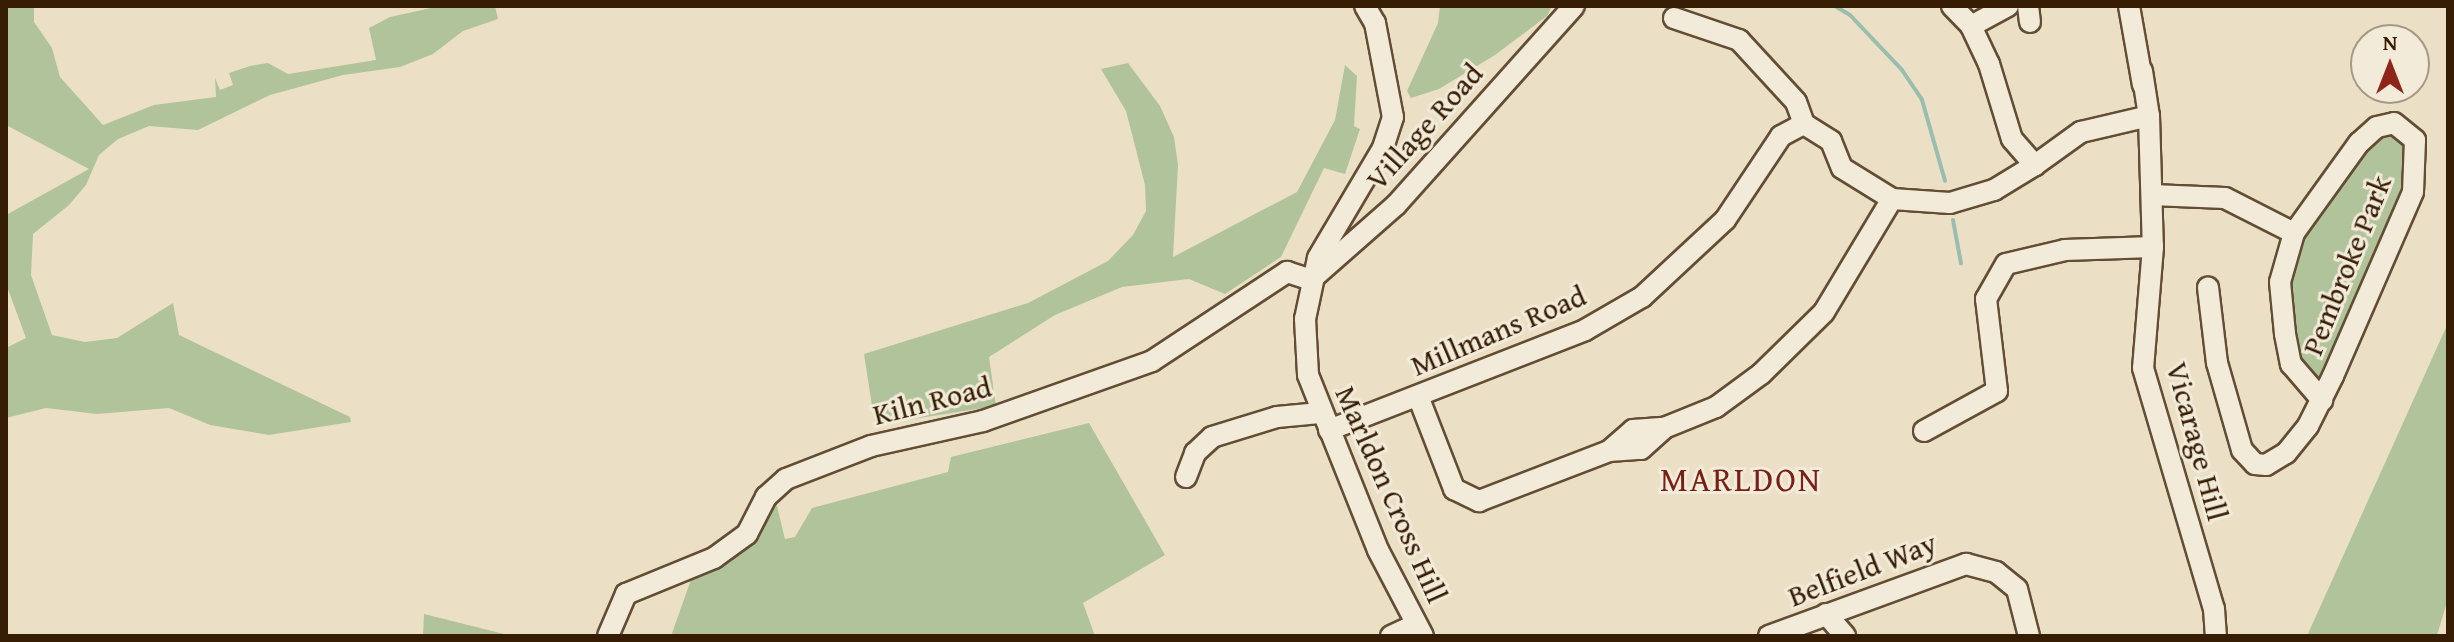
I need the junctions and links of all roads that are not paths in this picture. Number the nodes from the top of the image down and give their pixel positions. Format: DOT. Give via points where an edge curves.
graph roads {
  1 [pos="1365,6"];
  2 [pos="1574,6"];
  3 [pos="1952,6"];
  4 [pos="2008,6"];
  5 [pos="2129,6"];
  6 [pos="1674,18"];
  7 [pos="1971,26"];
  8 [pos="2142,71"];
  9 [pos="2149,116"];
  10 [pos="1804,124"];
  11 [pos="2035,165"];
  12 [pos="1892,199"];
  13 [pos="2152,203"];
  14 [pos="2294,233"];
  15 [pos="2153,247"];
  16 [pos="1311,280"];
  17 [pos="2208,288"];
  18 [pos="1418,396"];
  19 [pos="2322,400"];
  20 [pos="1325,421"];
  21 [pos="1924,431"];
  22 [pos="1186,477"];
  23 [pos="1826,614"];
  24 [pos="1419,630"];
  25 [pos="608,636"];
  26 [pos="1391,636"];
  27 [pos="1769,636"];
  28 [pos="1845,636"];
  29 [pos="2029,636"];
  30 [pos="2216,636"];
  1 -- 16 [label="street, Marldon Cross Hill" via="1375,23 1393,117 1383,148 1318,258"];
  2 -- 16 [label="street, Village Road" via="1396,205"];
  3 -- 7 [label="street"];
  4 -- 7 [label="street"];
  5 -- 9 [label="street"];
  6 -- 10 [label="street" via="1739,40 1796,102"];
  7 -- 11 [label="street" via="2012,139"];
  8 -- 9 [label="street"];
  9 -- 11 [label="street" via="2081,132"];
  9 -- 13 [label="street, Vicarage Hill"];
  10 -- 12 [label="street" via="1831,141 1842,168"];
  10 -- 18 [label="street, Millmans Road" via="1781,136 1725,220 1642,297 1585,330"];
  11 -- 12 [label="street" via="1994,190 1950,203"];
  12 -- 18 [label="street" via="1852,272 1793,346 1716,407 1664,428 1641,449 1609,451 1479,501 1454,489"];
  13 -- 14 [label="street, Pembroke Park" via="2225,198"];
  13 -- 15 [label="street, Vicarage Hill"];
  14 -- 19 [label="street, Pembroke Park" via="2280,282 2285,334 2291,364"];
  14 -- 19 [label="street, Pembroke Park" via="2368,135 2394,123 2408,130 2417,164 2413,192"];
  15 -- 21 [label="street" via="2065,250 2006,264 1986,299 1997,391"];
  15 -- 30 [label="street, Vicarage Hill" via="2143,368 2214,609"];
  16 -- 20 [label="street, Marldon Cross Hill" via="1305,319 1308,375"];
  16 -- 25 [label="street, Kiln Road" via="1287,272 1152,361 983,421 871,446 786,479 766,497 747,534 714,558 626,594"];
  17 -- 19 [label="street, Pembroke Park" via="2217,363 2242,450 2255,464 2266,465 2286,453"];
  18 -- 20 [label="street, Millmans Road"];
  20 -- 22 [label="street, Millmans Road" via="1277,417 1212,437 1195,453"];
  20 -- 24 [label="street, Marldon Cross Hill"];
  23 -- 27 [label="street, Belfield Way"];
  23 -- 28 [label="street"];
  23 -- 29 [label="street, Belfield Way" via="1966,564 1996,572 2017,589"];
  24 -- 26 [label="street"];
}
